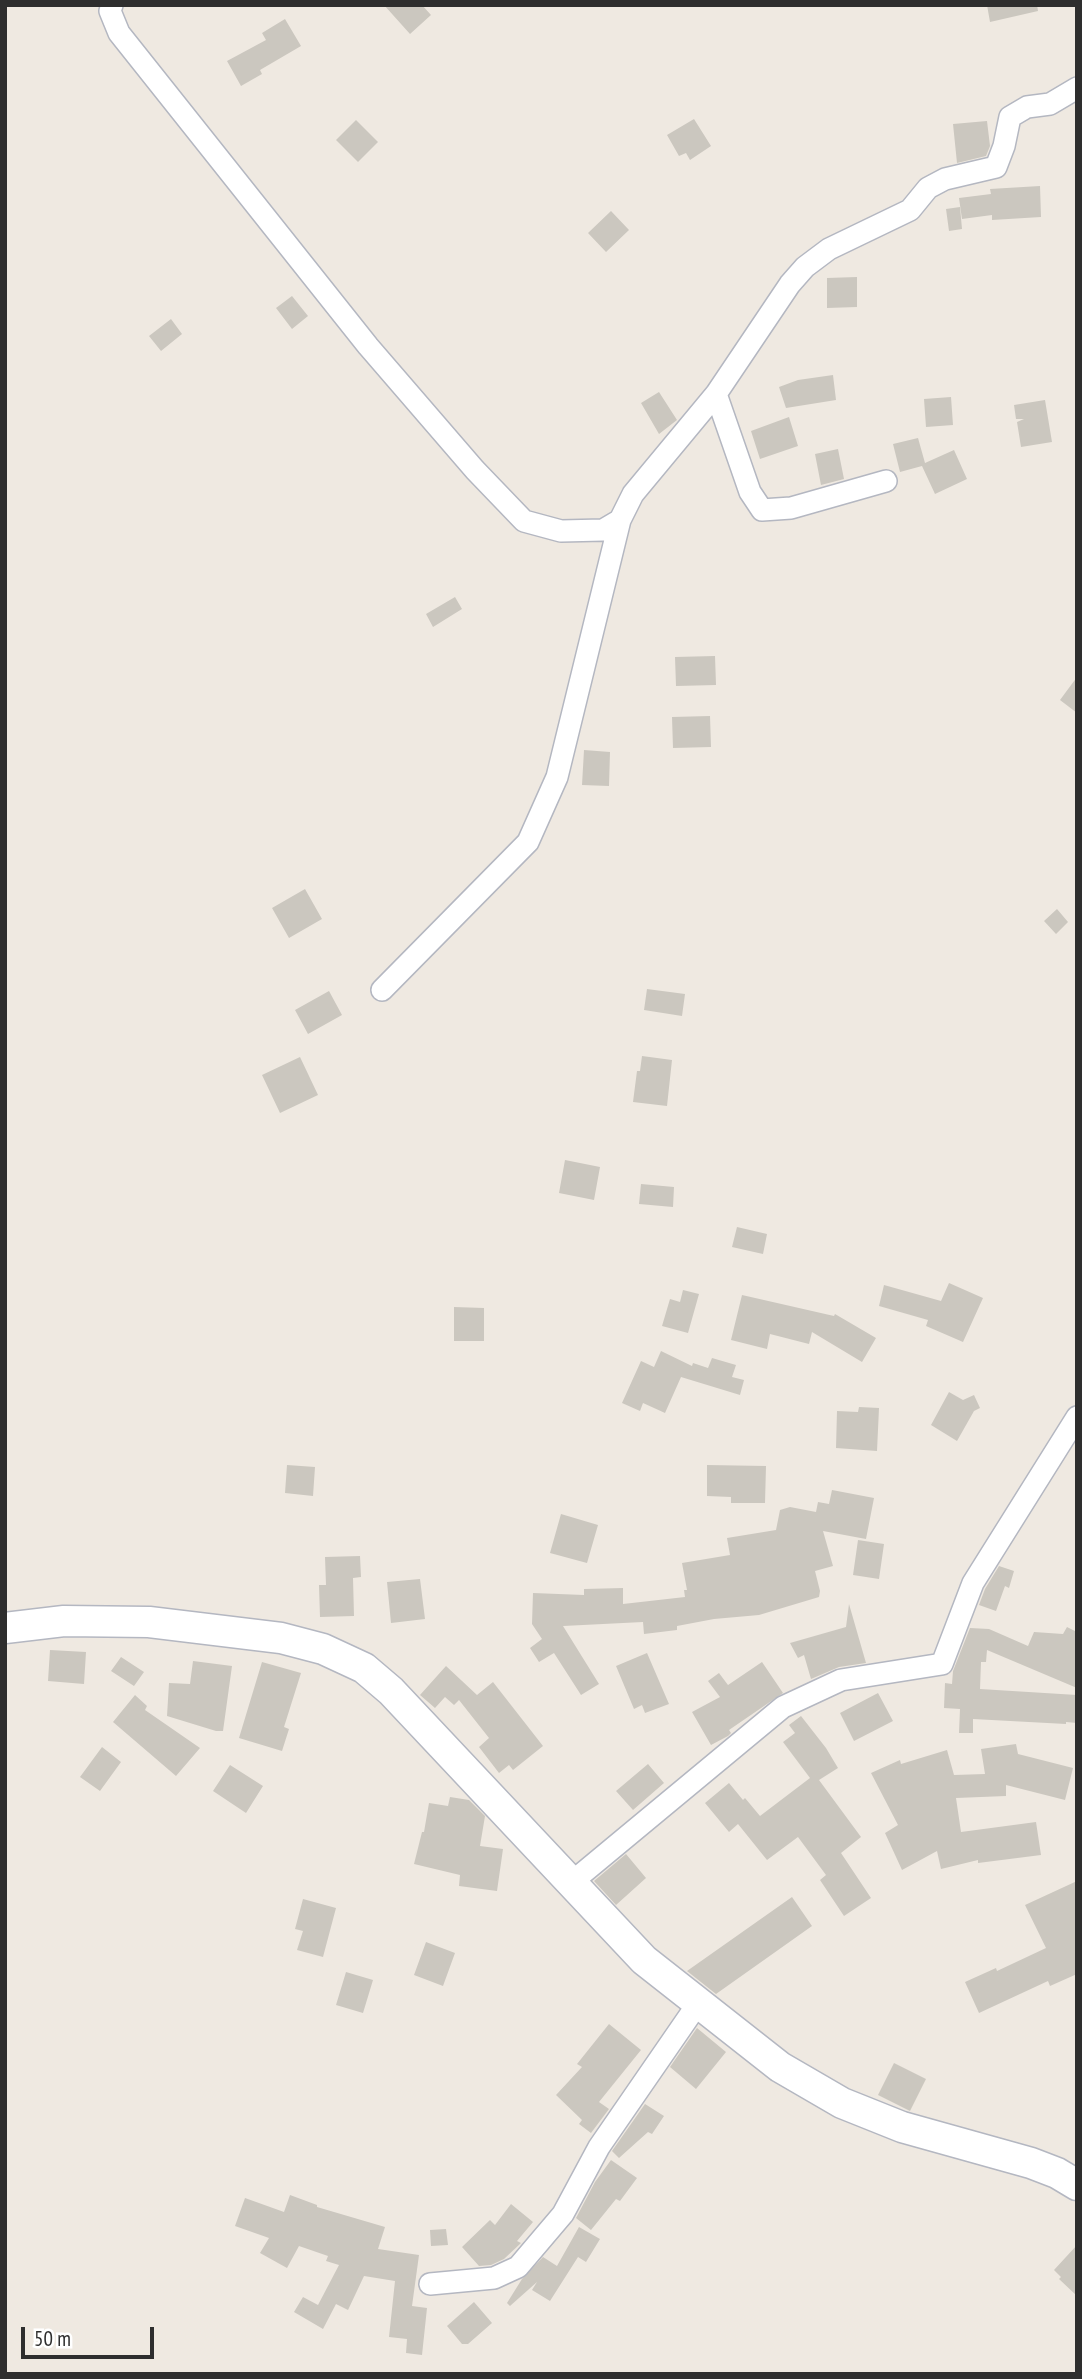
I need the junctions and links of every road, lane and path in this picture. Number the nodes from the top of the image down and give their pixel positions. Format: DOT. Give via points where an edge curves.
graph roads {
  1 [pos="111,5"];
  2 [pos="1077,88"];
  3 [pos="716,394"];
  4 [pos="886,481"];
  5 [pos="620,520"];
  6 [pos="382,990"];
  7 [pos="1077,1417"];
  8 [pos="5,1628"];
  9 [pos="572,1882"];
  10 [pos="699,2002"];
  11 [pos="1077,2185"];
  12 [pos="430,2284"];
  1 -- 5 [label="street" via="118,33 360,335 524,521 561,531 603,530"];
  2 -- 3 [label="street" via="1050,104 1027,107 1010,117 996,167 945,179 928,188 910,210 829,249 805,267"];
  3 -- 4 [label="street" via="750,492 762,510 791,508"];
  3 -- 5 [label="street" via="633,494"];
  5 -- 6 [label="street" via="557,777 528,842"];
  7 -- 9 [label="street" via="973,1583 942,1664 841,1680 783,1707"];
  8 -- 9 [label="main road" via="64,1621 149,1622 281,1638 323,1649 364,1668 391,1691"];
  9 -- 10 [label="main road" via="644,1960"];
  10 -- 11 [label="main road" via="780,2067 842,2103 902,2127 1031,2163"];
  10 -- 12 [label="street" via="599,2147 562,2214 517,2267 494,2278"];
}
